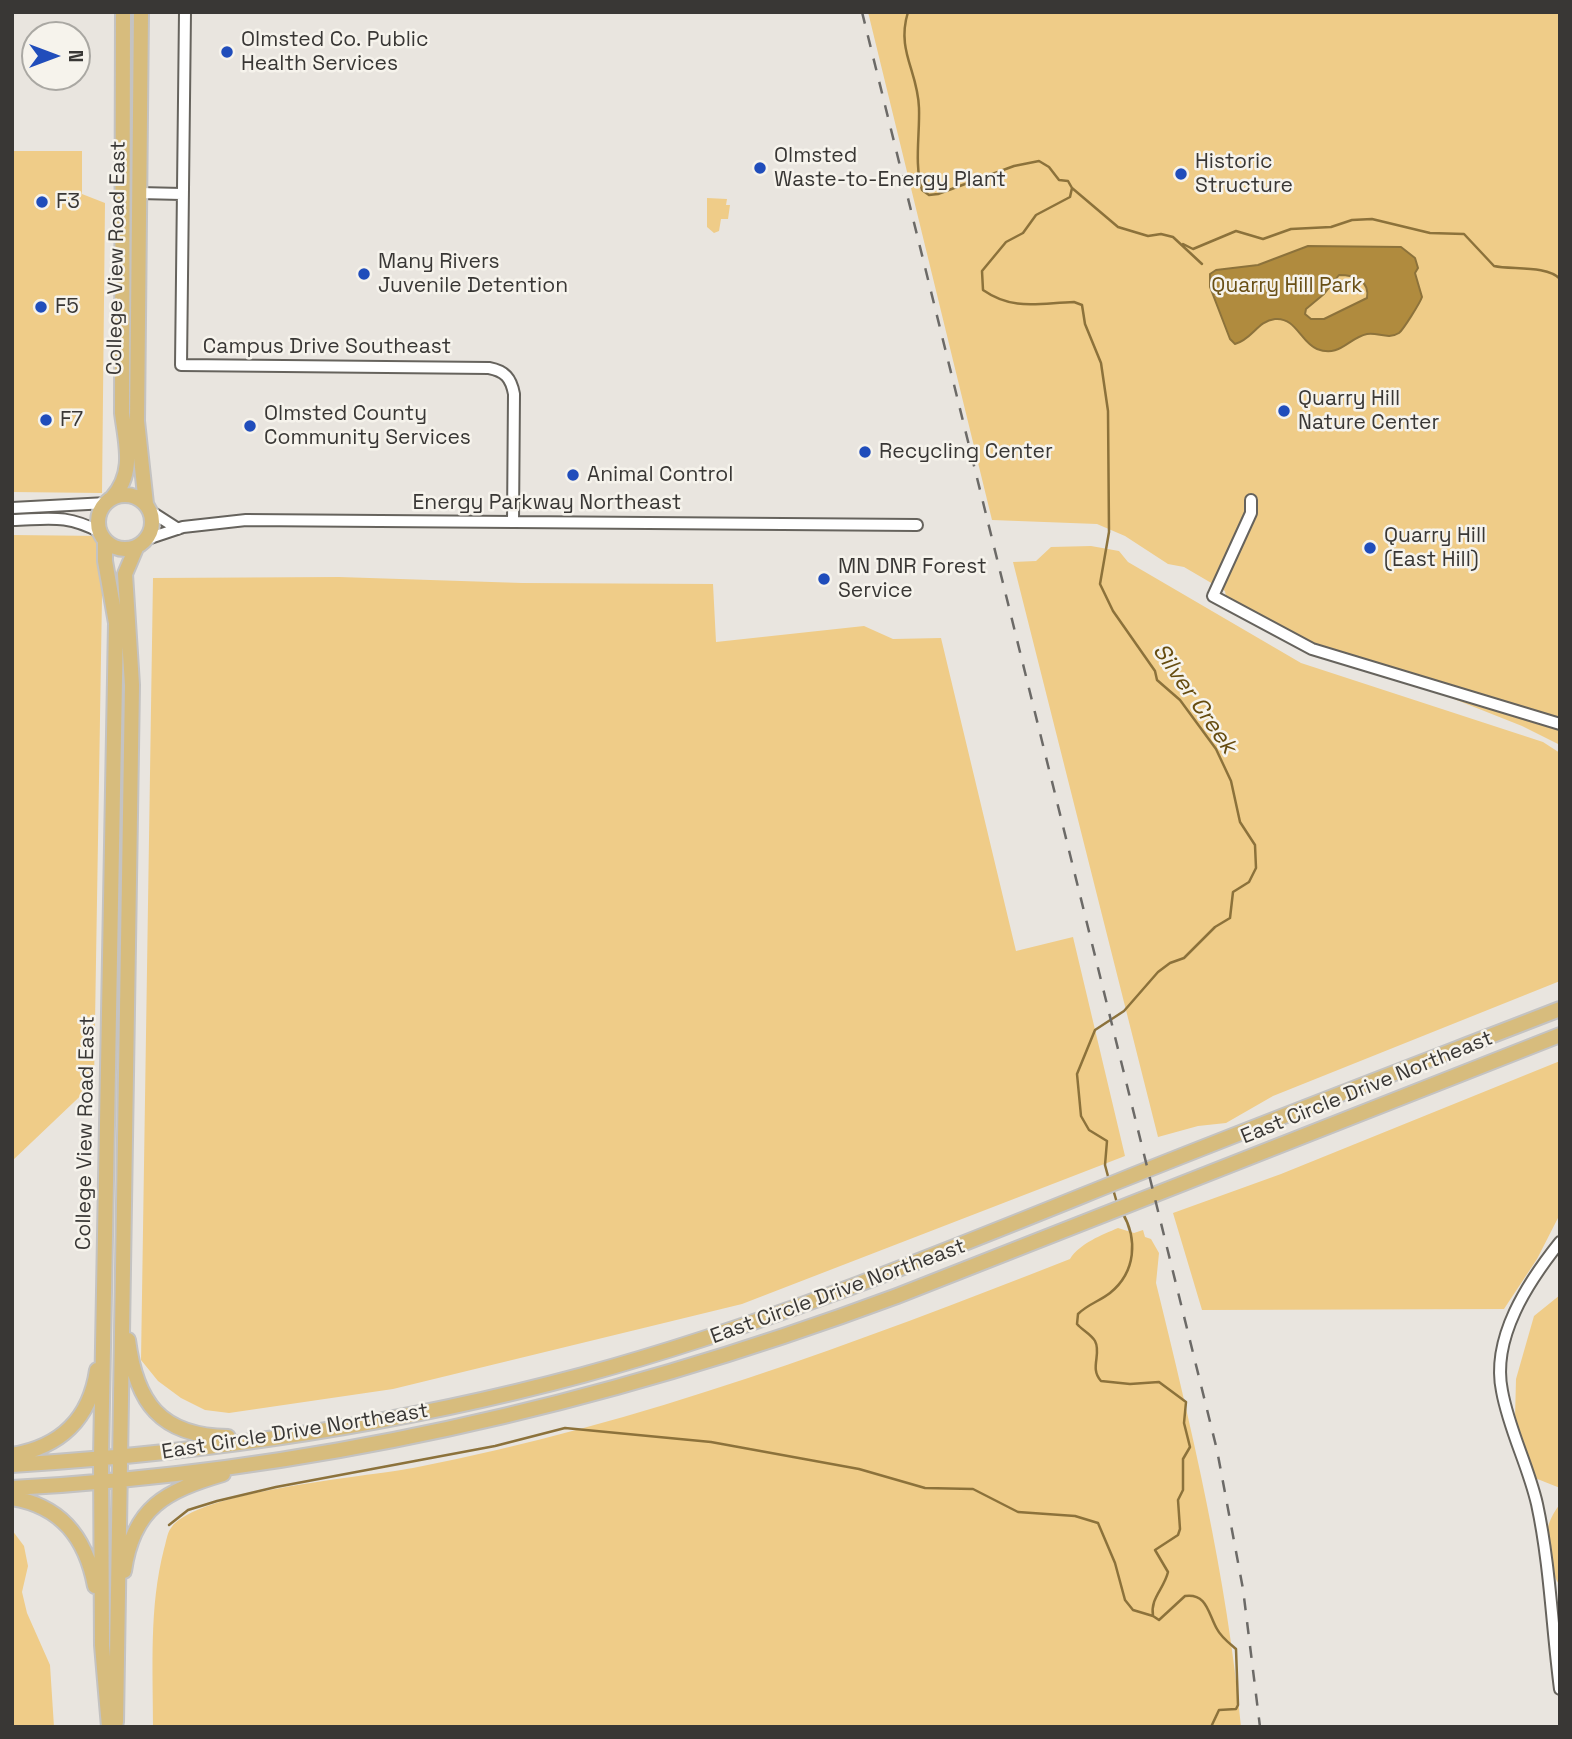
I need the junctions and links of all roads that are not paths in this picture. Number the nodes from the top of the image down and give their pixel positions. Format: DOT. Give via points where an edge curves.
graph roads {
  1 [pos="123,12"];
  2 [pos="141,12"];
  3 [pos="185,12"];
  4 [pos="139,193"];
  5 [pos="182,194"];
  6 [pos="109,500"];
  7 [pos="1251,500"];
  8 [pos="148,507"];
  9 [pos="12,508"];
  10 [pos="12,520"];
  11 [pos="513,522"];
  12 [pos="917,525"];
  13 [pos="178,529"];
  14 [pos="103,536"];
  15 [pos="142,543"];
  16 [pos="1560,724"];
  17 [pos="1560,1009"];
  18 [pos="1560,1035"];
  19 [pos="1560,1242"];
  20 [pos="105,1292"];
  21 [pos="122,1298"];
  22 [pos="292,1435"];
  23 [pos="12,1455"];
  24 [pos="118,1457"];
  25 [pos="101,1458"];
  26 [pos="268,1462"];
  27 [pos="12,1465"];
  28 [pos="118,1480"];
  29 [pos="101,1482"];
  30 [pos="12,1488"];
  31 [pos="12,1497"];
  32 [pos="116,1624"];
  33 [pos="102,1645"];
  34 [pos="1560,1689"];
  35 [pos="109,1727"];
  36 [pos="116,1727"];
  1 -- 6 [label="main road, College View Road East" via="122,413 129,466 121,488"];
  2 -- 4 [label="main road, College View Road East"];
  3 -- 5 [label="street, Campus Drive Southeast"];
  4 -- 5 [label="street"];
  4 -- 8 [label="main road, College View Road East" via="137,421"];
  5 -- 11 [label="street, Campus Drive Southeast" via="181,365 498,369 509,377 514,394"];
  6 -- 8 [label="main road" via="130,495"];
  6 -- 9 [label="street"];
  6 -- 14 [label="main road" via="99,517"];
  7 -- 16 [label="street" via="1251,513 1213,596 1312,649"];
  8 -- 13 [label="street"];
  8 -- 15 [label="main road" via="152,530"];
  10 -- 14 [label="street" via="80,521"];
  11 -- 12 [label="street, Energy Parkway Northeast"];
  11 -- 13 [label="street, Energy Parkway Northeast" via="246,520"];
  13 -- 15 [label="street, Energy Parkway Northeast"];
  14 -- 15 [label="main road" via="120,549"];
  14 -- 20 [label="main road, College View Road East" via="116,623"];
  15 -- 21 [label="main road, College View Road East" via="125,574 132,685"];
  17 -- 22 [label="main road, East Circle Drive Northeast" via="833,1295 675,1348 517,1390"];
  18 -- 26 [label="main road, East Circle Drive Northeast" via="886,1300 701,1365 517,1414"];
  19 -- 34 [label="street" via="1510,1323 1499,1364 1502,1391 1537,1503"];
  20 -- 23 [label="main road" via="95,1382 81,1416 51,1444"];
  20 -- 25 [label="main road, College View Road East"];
  21 -- 22 [label="main road" via="135,1379 146,1402 163,1419 204,1436"];
  21 -- 24 [label="main road, College View Road East"];
  22 -- 24 [label="main road, East Circle Drive Northeast"];
  24 -- 25 [label="main road, East Circle Drive Northeast"];
  24 -- 28 [label="main road, College View Road East"];
  25 -- 27 [label="main road, East Circle Drive Northeast"];
  25 -- 29 [label="main road, College View Road East"];
  26 -- 28 [label="main road, East Circle Drive Northeast"];
  26 -- 32 [label="main road" via="180,1488 151,1507 129,1545"];
  28 -- 29 [label="main road, East Circle Drive Northeast"];
  28 -- 32 [label="main road, College View Road East"];
  29 -- 30 [label="main road, East Circle Drive Northeast"];
  29 -- 33 [label="main road, College View Road East"];
  31 -- 33 [label="main road" via="51,1511 79,1540 92,1572"];
  32 -- 36 [label="main road, College View Road East"];
  33 -- 35 [label="main road, College View Road East"];
}
